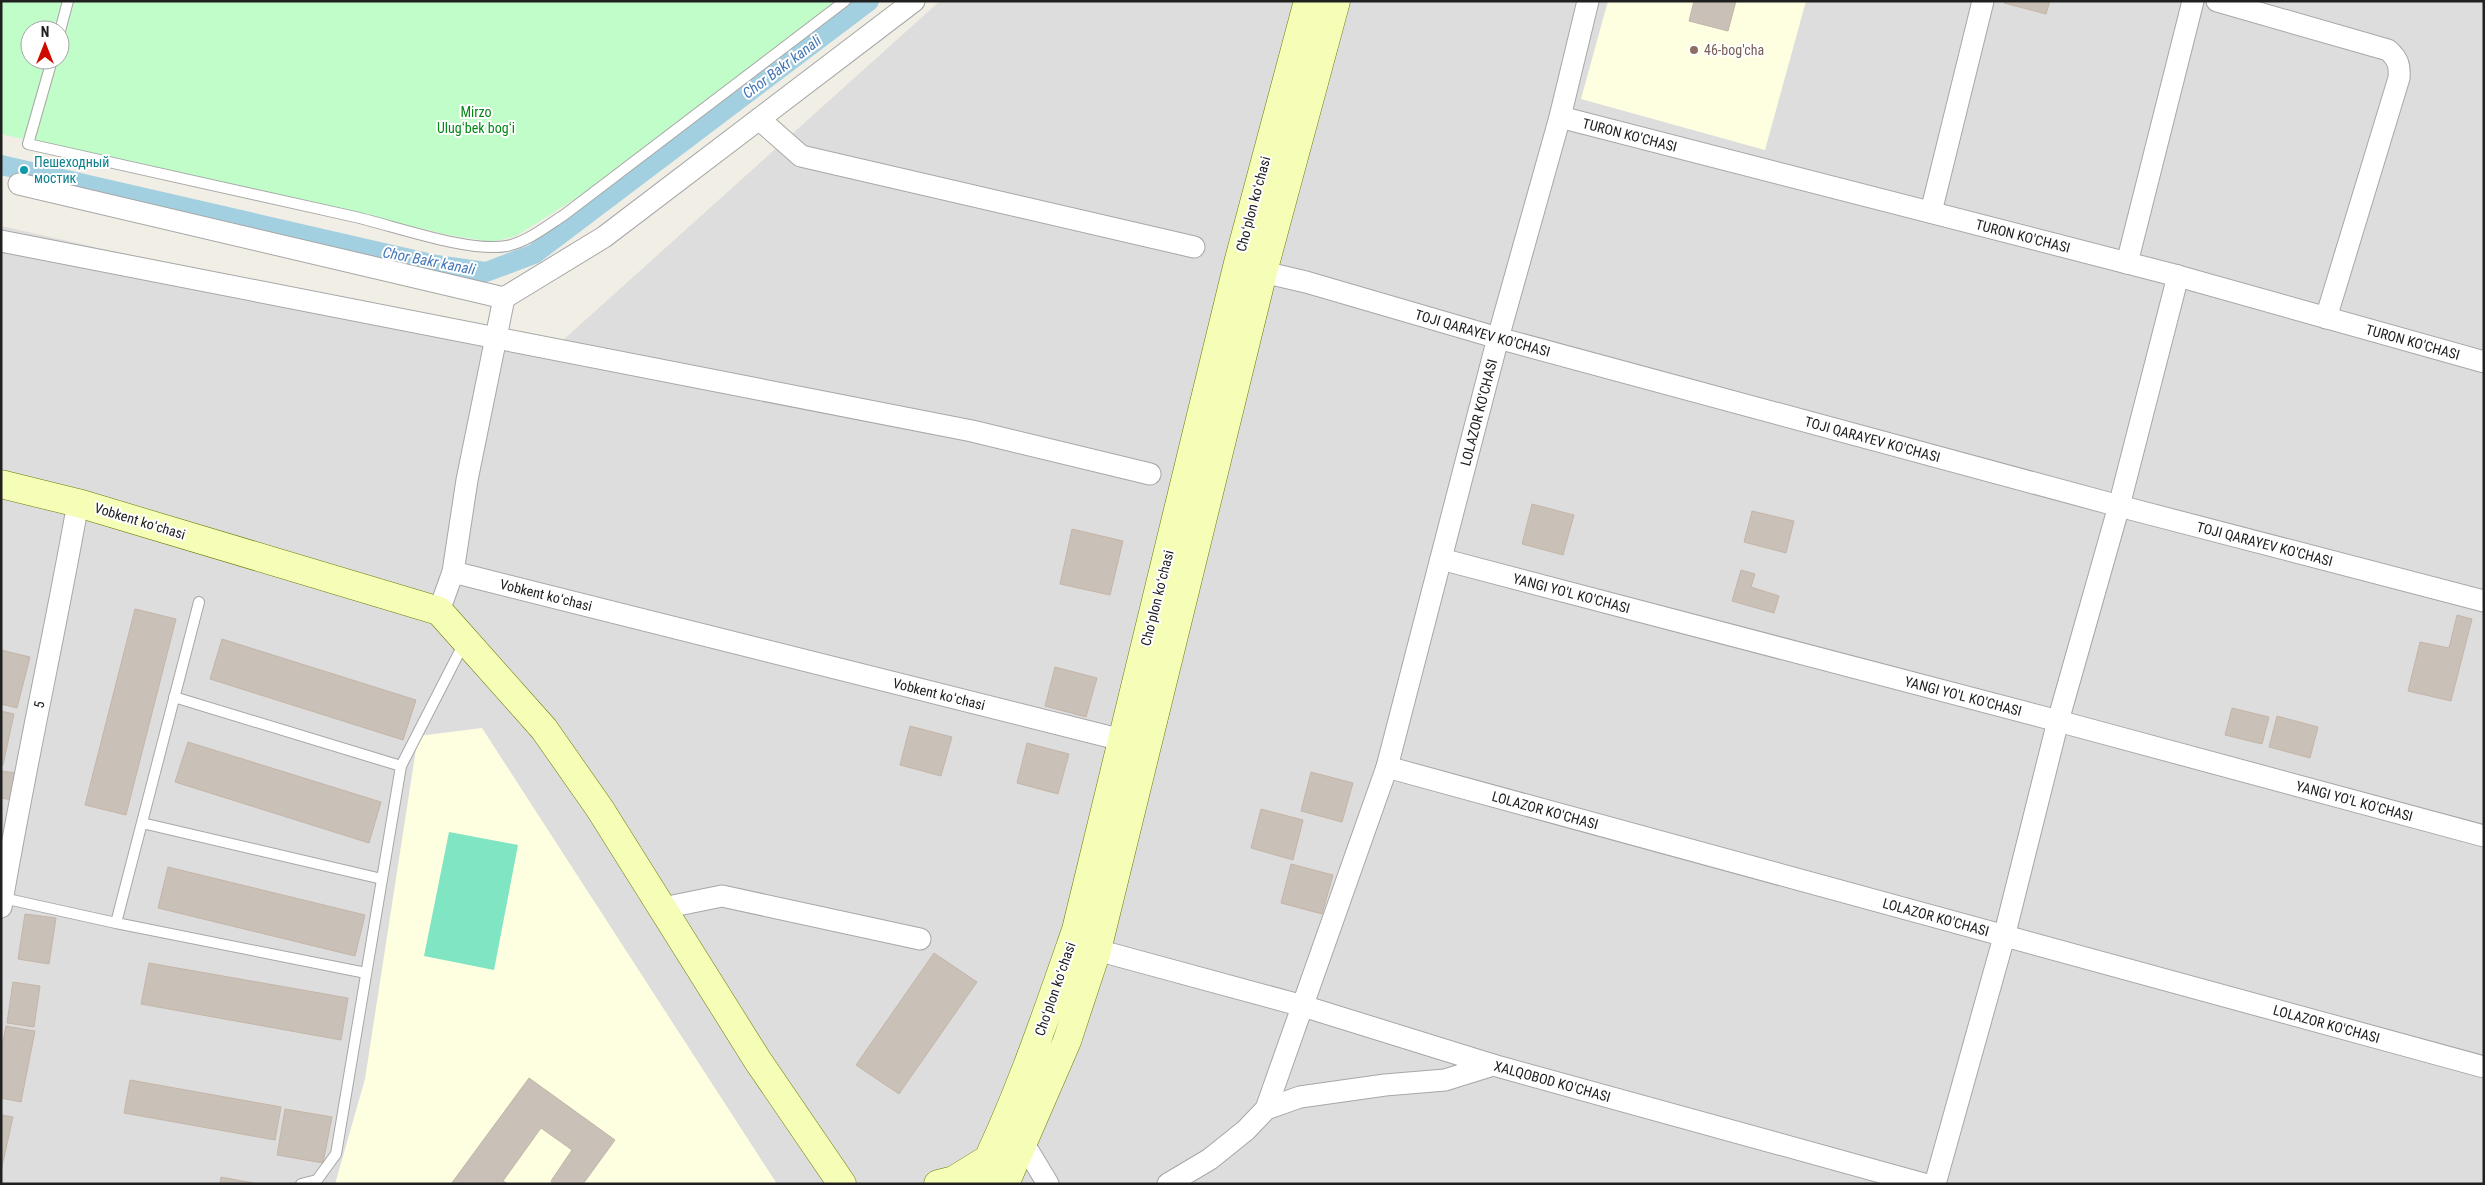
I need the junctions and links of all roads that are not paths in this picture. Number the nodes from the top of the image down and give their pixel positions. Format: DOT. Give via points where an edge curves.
graph roads {
  1 [pos="68,1"];
  2 [pos="845,1"];
  3 [pos="914,1"];
  4 [pos="1308,1"];
  5 [pos="1336,1"];
  6 [pos="1588,1"];
  7 [pos="1982,1"];
  8 [pos="2193,1"];
  9 [pos="2217,1"];
  10 [pos="63,20"];
  11 [pos="49,70"];
  12 [pos="1560,117"];
  13 [pos="759,119"];
  14 [pos="19,184"];
  15 [pos="1930,212"];
  16 [pos="1,242"];
  17 [pos="1194,248"];
  18 [pos="2127,263"];
  19 [pos="1264,272"];
  20 [pos="2178,276"];
  21 [pos="504,298"];
  22 [pos="2326,318"];
  23 [pos="495,336"];
  24 [pos="1498,338"];
  25 [pos="2484,362"];
  26 [pos="1150,474"];
  27 [pos="1,484"];
  28 [pos="78,503"];
  29 [pos="2119,506"];
  30 [pos="1441,559"];
  31 [pos="453,572"];
  32 [pos="199,602"];
  33 [pos="2484,602"];
  34 [pos="439,611"];
  35 [pos="465,641"];
  36 [pos="174,697"];
  37 [pos="2058,721"];
  38 [pos="1122,740"];
  39 [pos="401,766"];
  40 [pos="1387,767"];
  41 [pos="142,822"];
  42 [pos="2484,836"];
  43 [pos="382,879"];
  44 [pos="2,902"];
  45 [pos="663,908"];
  46 [pos="116,923"];
  47 [pos="2004,937"];
  48 [pos="920,939"];
  49 [pos="1097,950"];
  50 [pos="366,973"];
  51 [pos="1303,1006"];
  52 [pos="1493,1066"];
  53 [pos="2484,1067"];
  54 [pos="1266,1109"];
  55 [pos="1024,1144"];
  56 [pos="988,1159"];
  57 [pos="843,1180"];
  58 [pos="302,1184"];
  59 [pos="938,1184"];
  60 [pos="976,1184"];
  61 [pos="1005,1184"];
  62 [pos="1048,1184"];
  63 [pos="1168,1184"];
  64 [pos="1924,1184"];
  65 [pos="1935,1184"];
  1 -- 10 [label="lane"];
  2 -- 11 [label="lane" via="564,215 508,246 483,247 445,240 353,216 28,144"];
  3 -- 13 [label="street"];
  4 -- 38 [label="main road, Choʻplon koʻchasi" via="1238,263"];
  5 -- 19 [label="main road, Choʻplon koʻchasi"];
  6 -- 12 [label="street, LOLAZOR KO'CHASI"];
  7 -- 15 [label="street"];
  8 -- 18 [label="street"];
  9 -- 22 [label="street" via="2388,50 2396,57 2400,68"];
  12 -- 15 [label="street, TURON KO'CHASI"];
  12 -- 24 [label="street, LOLAZOR KO'CHASI"];
  13 -- 17 [label="street" via="801,156"];
  13 -- 21 [label="street" via="604,237"];
  14 -- 21 [label="street"];
  15 -- 18 [label="street, TURON KO'CHASI"];
  16 -- 23 [label="street"];
  18 -- 20 [label="street, TURON KO'CHASI"];
  19 -- 24 [label="street, TOJI QARAYEV KO'CHASI"];
  19 -- 49 [label="main road, Choʻplon koʻchasi"];
  20 -- 22 [label="street, TURON KO'CHASI"];
  20 -- 29 [label="street"];
  21 -- 23 [label="street"];
  22 -- 25 [label="street, TURON KO'CHASI"];
  23 -- 26 [label="street" via="972,431"];
  23 -- 31 [label="street"];
  24 -- 29 [label="street, TOJI QARAYEV KO'CHASI"];
  24 -- 30 [label="street, LOLAZOR KO'CHASI"];
  27 -- 28 [label="main road, Vobkent koʻchasi"];
  28 -- 34 [label="main road, Vobkent koʻchasi"];
  28 -- 44 [label="street, 5 / 5" via="55,633 24,772"];
  29 -- 33 [label="street, TOJI QARAYEV KO'CHASI"];
  29 -- 37 [label="street"];
  30 -- 37 [label="street, YANGI YO'L KO'CHASI"];
  30 -- 40 [label="street, LOLAZOR KO'CHASI"];
  31 -- 34 [label="street"];
  31 -- 38 [label="street, Vobkent koʻchasi"];
  32 -- 36 [label="lane"];
  34 -- 35 [label="main road"];
  35 -- 39 [label="lane"];
  35 -- 45 [label="main road" via="544,730 600,809"];
  36 -- 39 [label="lane"];
  36 -- 41 [label="lane"];
  37 -- 42 [label="street, YANGI YO'L KO'CHASI"];
  37 -- 47 [label="street"];
  38 -- 56 [label="main road, Choʻplon koʻchasi" via="1076,930 1002,1132"];
  39 -- 43 [label="lane"];
  40 -- 47 [label="street, LOLAZOR KO'CHASI"];
  40 -- 51 [label="street, LOLAZOR KO'CHASI"];
  41 -- 43 [label="lane"];
  41 -- 46 [label="lane"];
  43 -- 50 [label="lane"];
  44 -- 46 [label="lane"];
  45 -- 48 [label="street" via="722,896"];
  45 -- 57 [label="main road" via="758,1061"];
  46 -- 50 [label="lane"];
  47 -- 53 [label="street, LOLAZOR KO'CHASI"];
  47 -- 65 [label="street"];
  49 -- 51 [label="street"];
  49 -- 55 [label="main road, Choʻplon koʻchasi" via="1067,1042"];
  50 -- 58 [label="lane" via="336,1154 317,1180"];
  51 -- 52 [label="street"];
  51 -- 54 [label="street, LOLAZOR KO'CHASI"];
  52 -- 54 [label="street, XALQOBOD KO'CHASI" via="1445,1080 1300,1097"];
  52 -- 64 [label="street, XALQOBOD KO'CHASI"];
  54 -- 63 [label="street, XALQOBOD KO'CHASI" via="1210,1159"];
  55 -- 61 [label="main road, Choʻplon koʻchasi"];
  55 -- 62 [label="street"];
  56 -- 59 [label="main road" via="954,1180"];
  56 -- 60 [label="main road, Choʻplon koʻchasi"];
}
